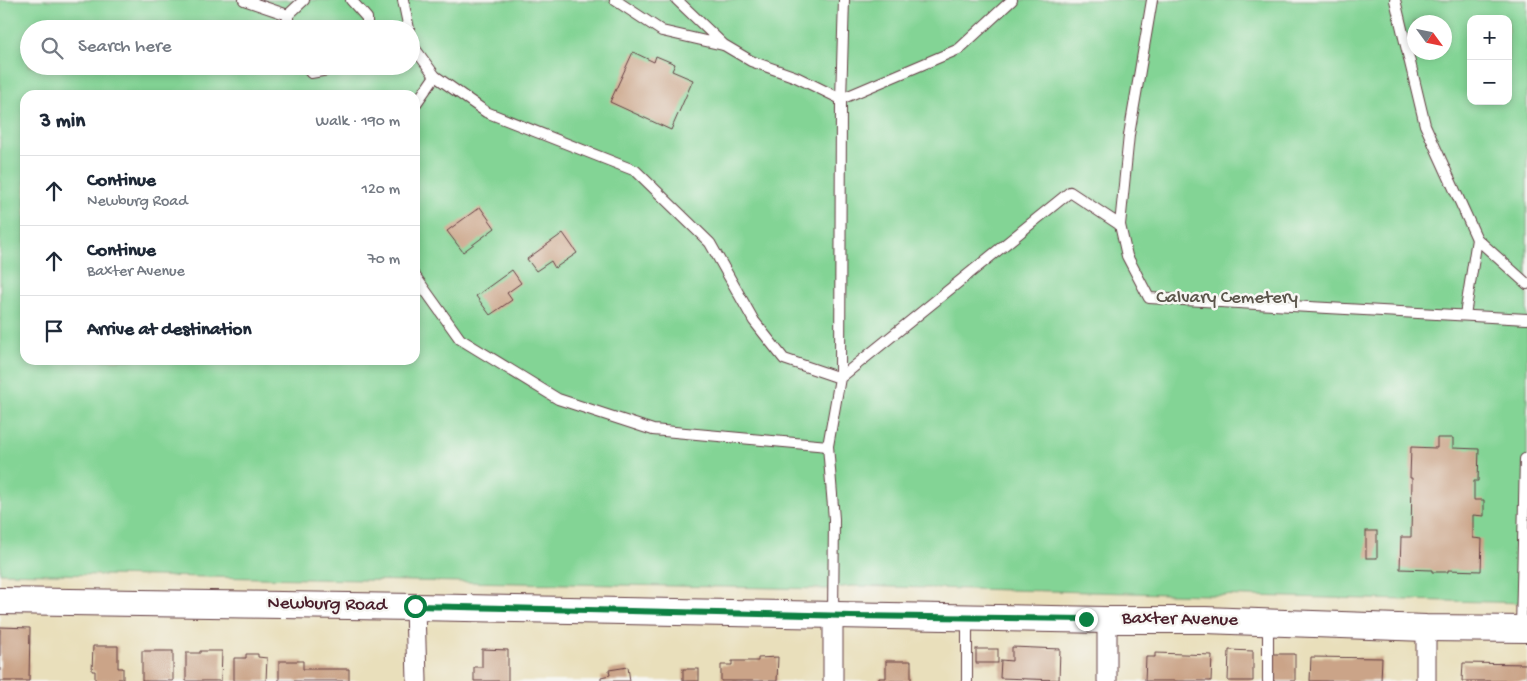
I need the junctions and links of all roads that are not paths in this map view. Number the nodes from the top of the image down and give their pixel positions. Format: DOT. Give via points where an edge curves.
graph roads {
  1 [pos="244,0"];
  2 [pos="304,0"];
  3 [pos="351,0"];
  4 [pos="403,0"];
  5 [pos="615,0"];
  6 [pos="677,0"];
  7 [pos="844,0"];
  8 [pos="1012,0"];
  9 [pos="1152,0"];
  10 [pos="1395,0"];
  11 [pos="288,15"];
  12 [pos="288,20"];
  13 [pos="367,20"];
  14 [pos="407,20"];
  15 [pos="724,45"];
  16 [pos="420,54"];
  17 [pos="435,76"];
  18 [pos="420,98"];
  19 [pos="841,99"];
  20 [pos="1120,225"];
  21 [pos="1477,239"];
  22 [pos="420,283"];
  23 [pos="1527,284"];
  24 [pos="1465,315"];
  25 [pos="1527,319"];
  26 [pos="840,378"];
  27 [pos="828,446"];
  28 [pos="1527,459"];
  29 [pos="0,601"];
  30 [pos="415,606"];
  31 [pos="833,615"];
  32 [pos="967,617"];
  33 [pos="1107,620"];
  34 [pos="1268,622"];
  35 [pos="1426,628"];
  36 [pos="1524,629"];
  37 [pos="417,681"];
  38 [pos="833,681"];
  39 [pos="967,681"];
  40 [pos="1108,681"];
  41 [pos="1268,681"];
  42 [pos="1426,681"];
  1 -- 11 [label="lane"];
  2 -- 11 [label="lane"];
  3 -- 13 [label="lane"];
  4 -- 14 [label="lane"];
  5 -- 15 [label="lane" via="662,31"];
  6 -- 15 [label="lane"];
  7 -- 19 [label="lane"];
  8 -- 19 [label="lane" via="959,49"];
  9 -- 20 [label="lane" via="1129,136"];
  10 -- 21 [label="lane" via="1425,125"];
  11 -- 12 [label="lane"];
  15 -- 19 [label="lane" via="752,61 796,77"];
  16 -- 17 [label="lane"];
  17 -- 18 [label="lane"];
  17 -- 26 [label="lane" via="486,112 636,172 710,243 754,321 784,359"];
  19 -- 26 [label="lane"];
  20 -- 24 [label="lane" via="1127,256 1149,298"];
  20 -- 26 [label="lane" via="1070,192"];
  21 -- 23 [label="lane"];
  21 -- 24 [label="lane"];
  22 -- 27 [label="lane" via="460,339 558,399 652,430"];
  24 -- 25 [label="lane"];
  26 -- 27 [label="lane"];
  27 -- 31 [label="lane" via="834,519"];
  28 -- 36 [label="lane"];
  29 -- 30 [label="main road, Newburg Road"];
  30 -- 31 [label="main road, Newburg Road"];
  30 -- 37 [label="street"];
  31 -- 32 [label="main road, Baxter Avenue"];
  31 -- 38 [label="street"];
  32 -- 33 [label="main road, Baxter Avenue"];
  32 -- 39 [label="lane"];
  33 -- 34 [label="main road, Baxter Avenue"];
  33 -- 40 [label="street"];
  34 -- 35 [label="main road, Baxter Avenue"];
  34 -- 41 [label="lane"];
  35 -- 36 [label="main road, Baxter Avenue"];
  35 -- 42 [label="street"];
}
